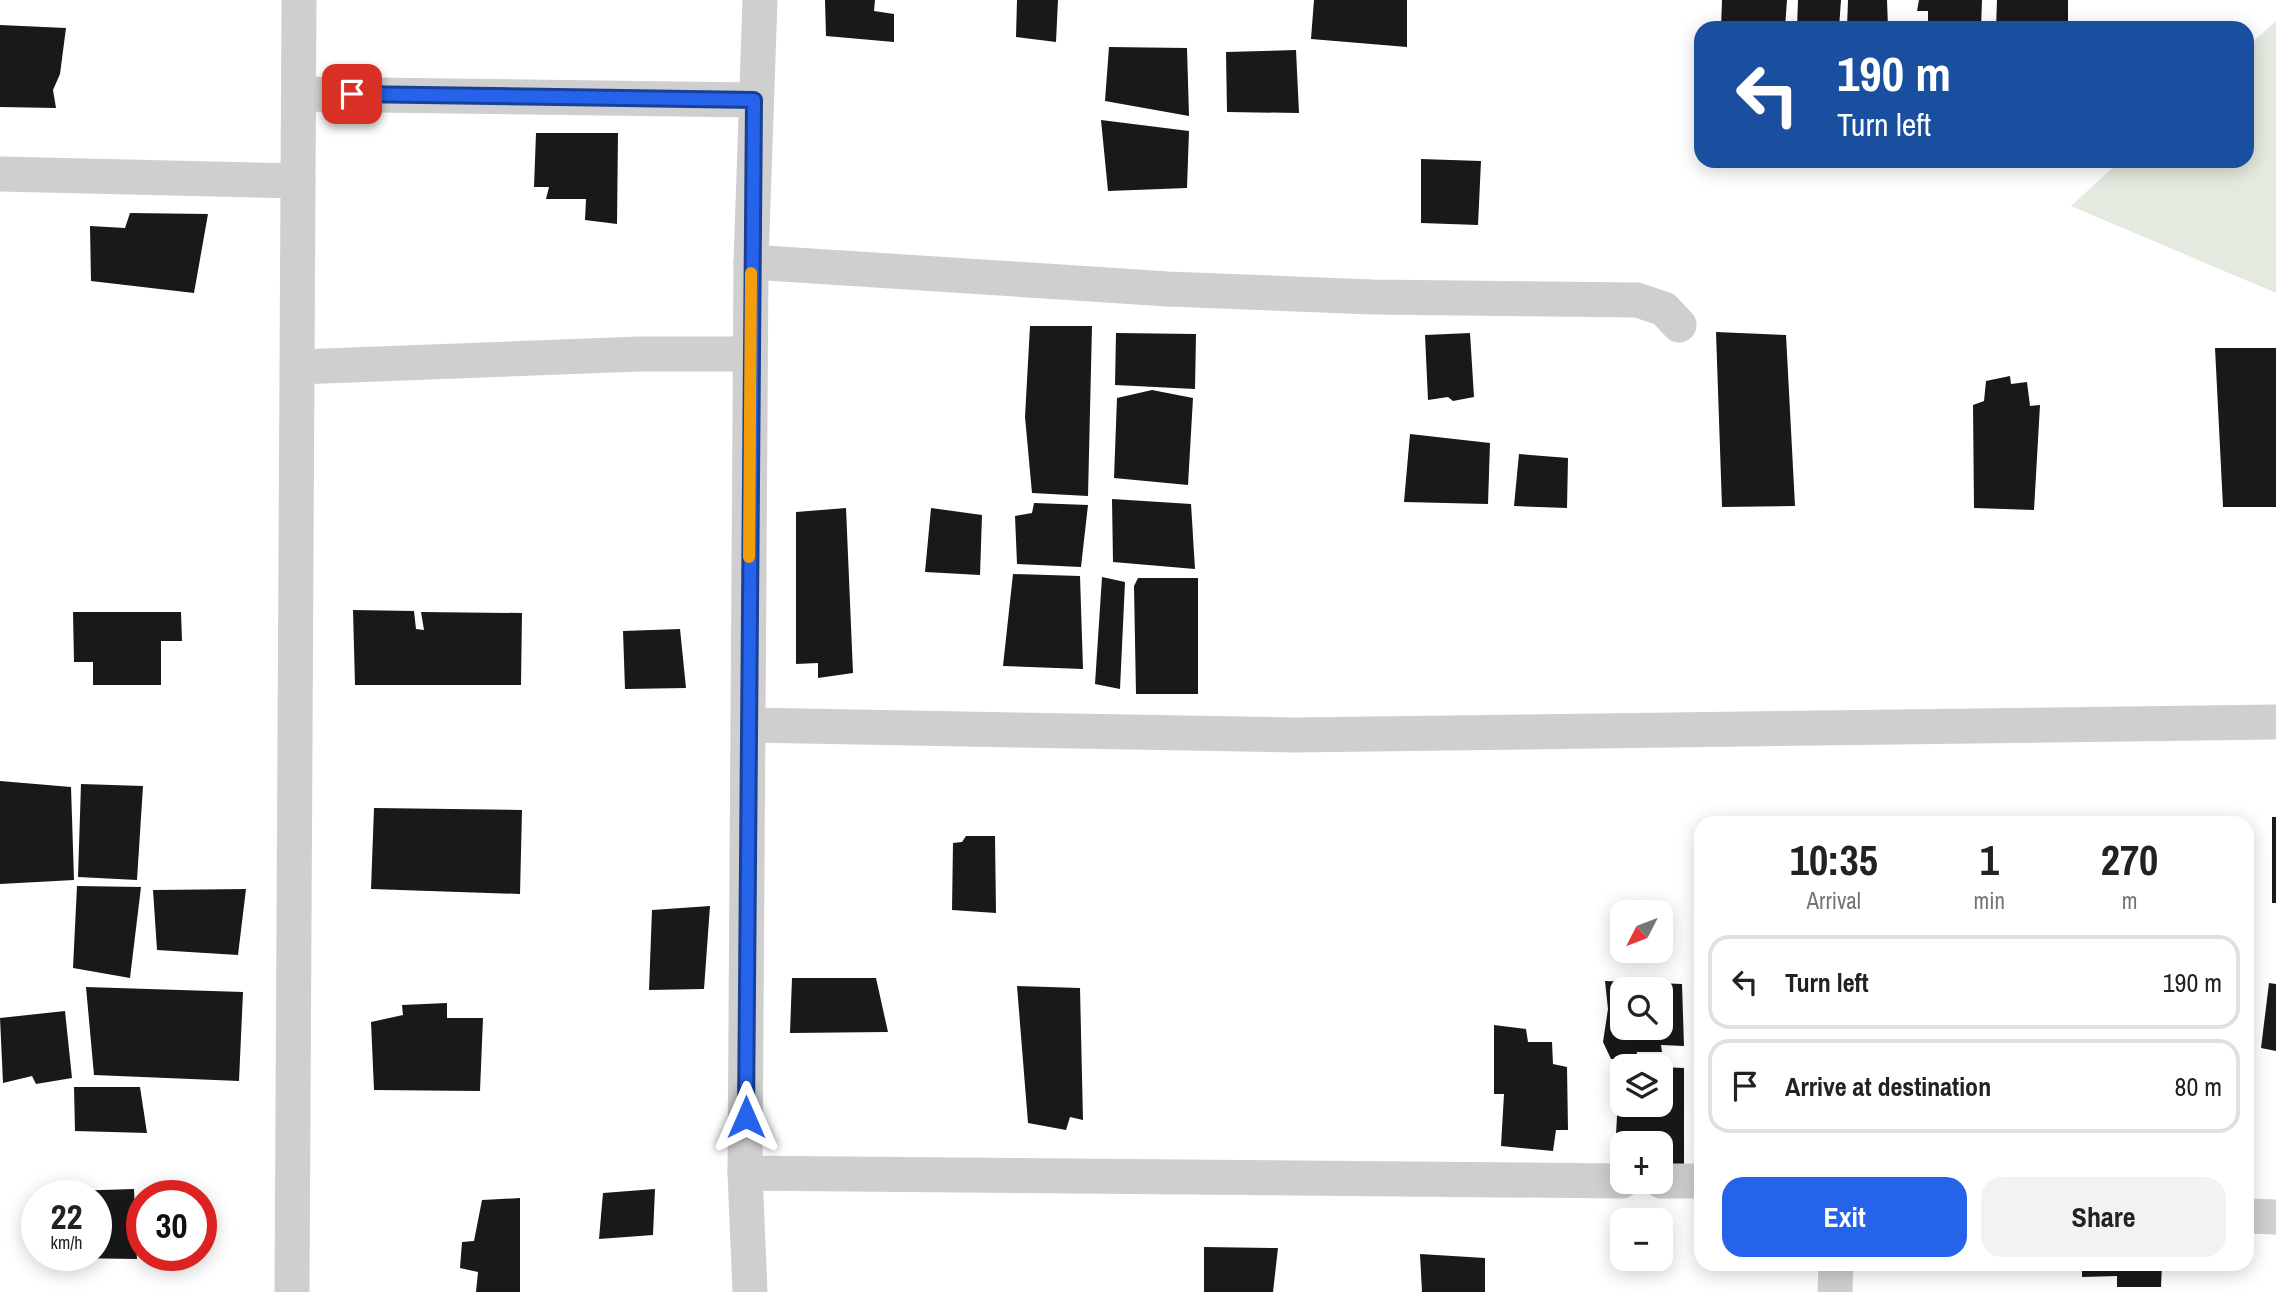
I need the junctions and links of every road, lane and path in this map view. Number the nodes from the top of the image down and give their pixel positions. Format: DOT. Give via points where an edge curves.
graph roads {
  1 [pos="299,0"];
  2 [pos="760,0"];
  3 [pos="299,94"];
  4 [pos="754,100"];
  5 [pos="0,174"];
  6 [pos="298,181"];
  7 [pos="751,262"];
  8 [pos="1679,325"];
  9 [pos="750,354"];
  10 [pos="298,368"];
  11 [pos="2276,722"];
  12 [pos="748,725"];
  13 [pos="745,1172"];
  14 [pos="1610,1181"];
  15 [pos="1673,1181"];
  16 [pos="1694,1181"];
  17 [pos="2254,1216"];
  18 [pos="2276,1217"];
  19 [pos="1836,1271"];
  20 [pos="292,1292"];
  21 [pos="750,1292"];
  22 [pos="1835,1292"];
  1 -- 3 [label="street"];
  2 -- 4 [label="street"];
  3 -- 4 [label="street"];
  3 -- 6 [label="street"];
  4 -- 7 [label="street"];
  5 -- 6 [label="street"];
  6 -- 10 [label="street"];
  7 -- 8 [label="street" via="1372,298 1637,300 1664,309"];
  7 -- 9 [label="street"];
  9 -- 10 [label="street" via="589,355"];
  9 -- 12 [label="street"];
  10 -- 20 [label="street"];
  11 -- 12 [label="street" via="1293,734"];
  12 -- 13 [label="street"];
  13 -- 14 [label="street"];
  13 -- 21 [label="street"];
  15 -- 16 [label="street"];
  17 -- 18 [label="street"];
  19 -- 22 [label="street"];
}
